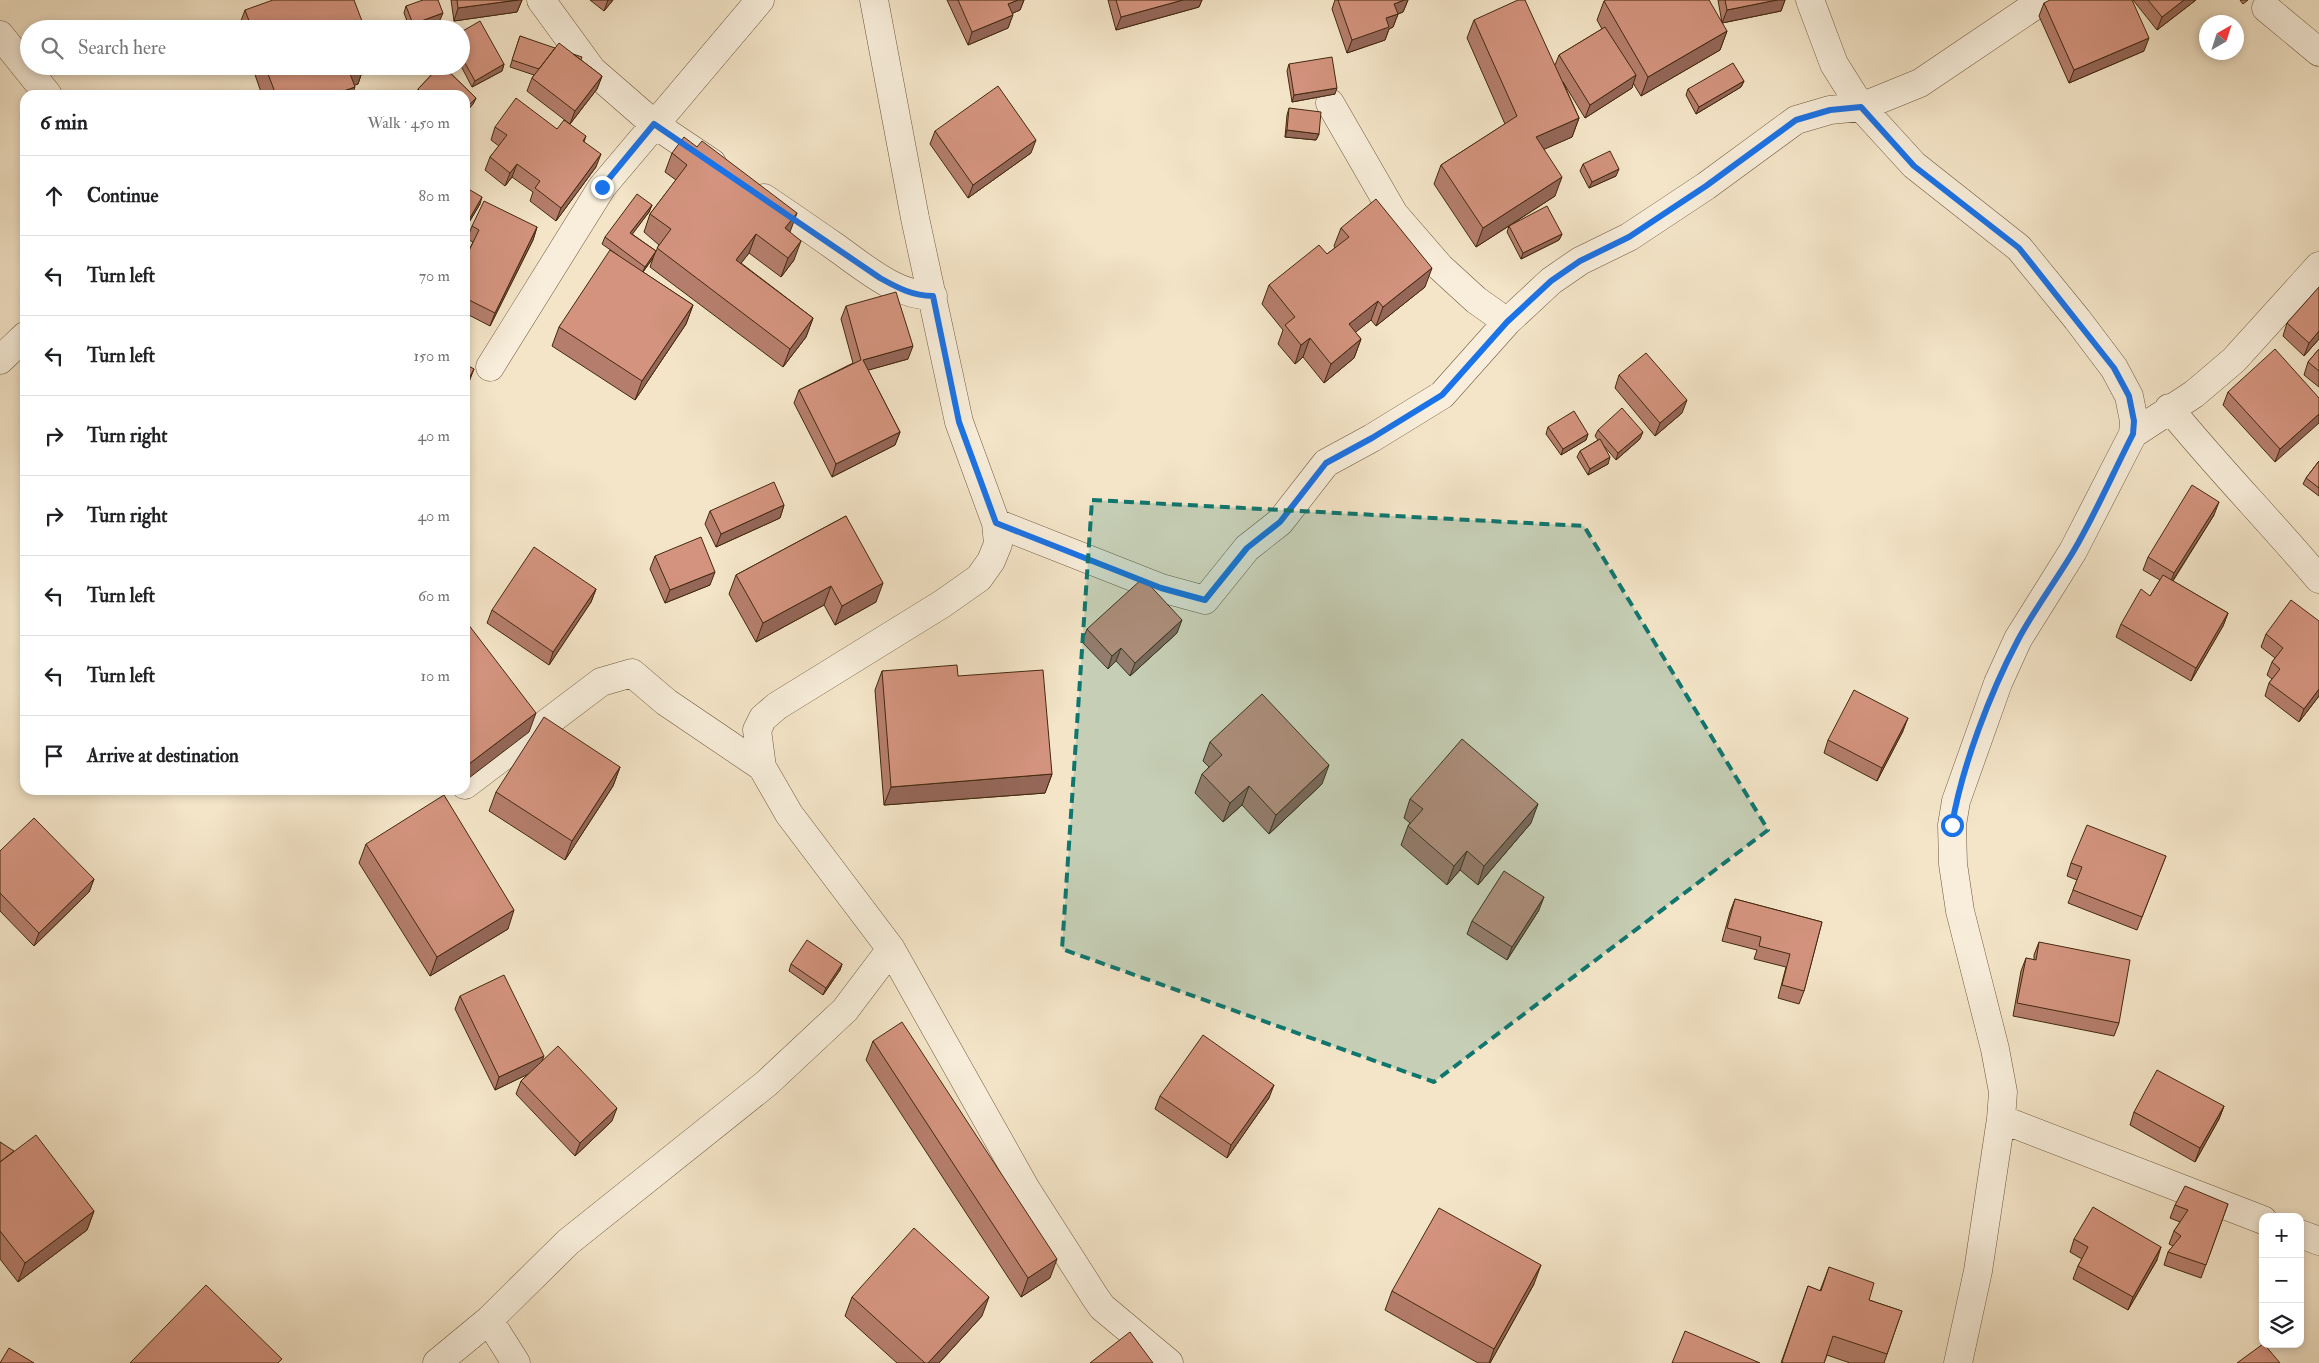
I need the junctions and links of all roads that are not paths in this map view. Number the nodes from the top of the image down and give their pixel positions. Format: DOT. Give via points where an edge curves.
graph roads {
  1 [pos="541,0"];
  2 [pos="760,0"];
  3 [pos="874,0"];
  4 [pos="1810,0"];
  5 [pos="2043,0"];
  6 [pos="2266,8"];
  7 [pos="0,36"];
  8 [pos="2319,52"];
  9 [pos="20,61"];
  10 [pos="32,75"];
  11 [pos="44,90"];
  12 [pos="1330,103"];
  13 [pos="1861,107"];
  14 [pos="654,124"];
  15 [pos="2319,266"];
  16 [pos="933,296"];
  17 [pos="1507,322"];
  18 [pos="20,341"];
  19 [pos="0,360"];
  20 [pos="490,367"];
  21 [pos="2169,408"];
  22 [pos="2133,434"];
  23 [pos="996,523"];
  24 [pos="2319,579"];
  25 [pos="762,767"];
  26 [pos="470,782"];
  27 [pos="891,950"];
  28 [pos="2001,1119"];
  29 [pos="2259,1218"];
  30 [pos="2304,1235"];
  31 [pos="2319,1241"];
  32 [pos="489,1320"];
  33 [pos="1963,1336"];
  34 [pos="437,1363"];
  35 [pos="516,1363"];
  36 [pos="1169,1363"];
  37 [pos="1958,1363"];
  38 [pos="1978,1363"];
  1 -- 14 [label="street" via="592,70"];
  2 -- 14 [label="street"];
  3 -- 16 [label="street"];
  4 -- 13 [label="street" via="1834,64"];
  5 -- 13 [label="street" via="1920,83"];
  6 -- 8 [label="street"];
  7 -- 9 [label="street"];
  10 -- 11 [label="street"];
  12 -- 17 [label="street" via="1394,214 1440,267 1476,300"];
  13 -- 17 [label="street" via="1830,110 1796,120 1629,237 1580,261 1551,281"];
  13 -- 22 [label="street" via="1914,166 2019,248 2114,368 2129,396"];
  14 -- 16 [label="street" via="880,278 905,291"];
  14 -- 20 [label="street" via="602,187"];
  15 -- 21 [label="street" via="2234,360 2194,394"];
  16 -- 23 [label="street" via="959,422"];
  17 -- 23 [label="street" via="1442,395 1326,463 1280,522 1247,548 1205,600 1161,588"];
  18 -- 19 [label="street"];
  21 -- 22 [label="street"];
  21 -- 24 [label="street" via="2217,467"];
  22 -- 28 [label="street" via="2074,551 2018,639 1998,682 1956,801 1952,825 1953,864 1960,911 2003,1092"];
  23 -- 25 [label="street" via="998,544 979,578 763,718 757,730"];
  25 -- 26 [label="street" via="666,702 632,673 601,682"];
  25 -- 27 [label="street" via="789,814"];
  27 -- 32 [label="street" via="845,1010 768,1083 568,1242"];
  27 -- 36 [label="street" via="1026,1189 1095,1298 1107,1312"];
  28 -- 29 [label="street"];
  28 -- 33 [label="street" via="1978,1271"];
  30 -- 31 [label="street"];
  32 -- 34 [label="street"];
  32 -- 35 [label="street"];
  33 -- 37 [label="street"];
  33 -- 38 [label="street"];
}
